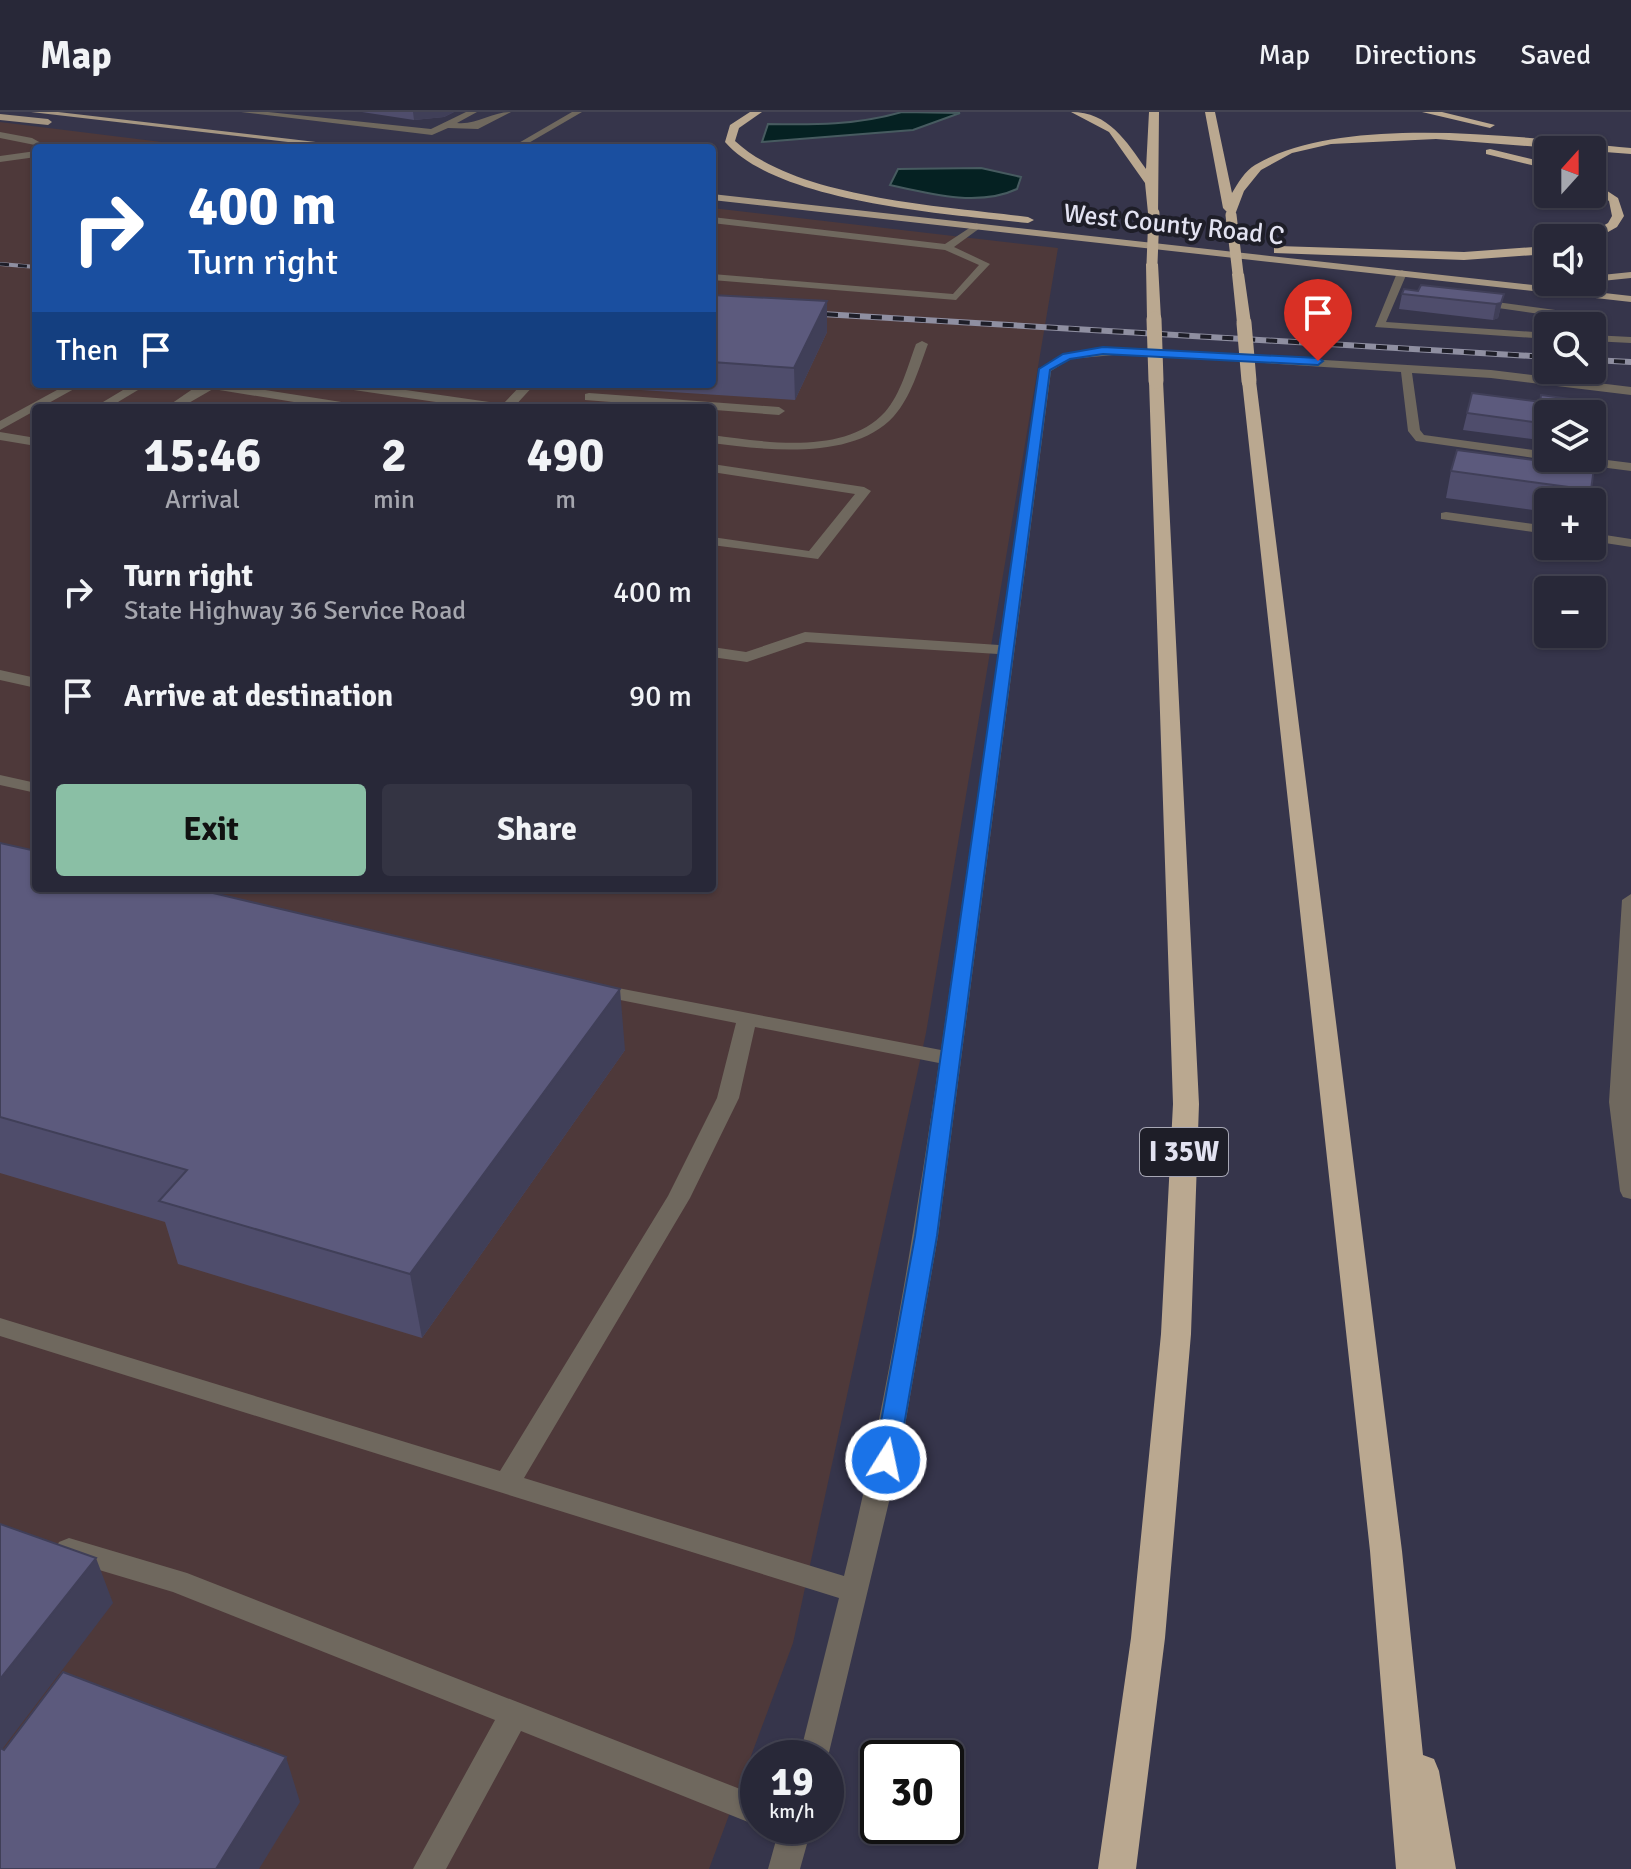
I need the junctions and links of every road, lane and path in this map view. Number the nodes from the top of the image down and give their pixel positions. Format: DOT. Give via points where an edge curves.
graph roads {
  1 [pos="35,112"];
  2 [pos="245,112"];
  3 [pos="473,112"];
  4 [pos="507,112"];
  5 [pos="578,112"];
  6 [pos="757,112"];
  7 [pos="1076,112"];
  8 [pos="1154,112"];
  9 [pos="1210,112"];
  10 [pos="1427,112"];
  11 [pos="0,117"];
  12 [pos="447,125"];
  13 [pos="0,135"];
  14 [pos="1631,141"];
  15 [pos="38,144"];
  16 [pos="240,144"];
  17 [pos="327,144"];
  18 [pos="521,144"];
  19 [pos="1631,151"];
  20 [pos="32,155"];
  21 [pos="1281,155"];
  22 [pos="0,159"];
  23 [pos="1534,163"];
  24 [pos="1151,183"];
  25 [pos="716,186"];
  26 [pos="1606,194"];
  27 [pos="716,197"];
  28 [pos="1230,211"];
  29 [pos="716,220"];
  30 [pos="1028,220"];
  31 [pos="977,226"];
  32 [pos="1606,229"];
  33 [pos="947,247"];
  34 [pos="1278,250"];
  35 [pos="1534,251"];
  36 [pos="1402,273"];
  37 [pos="1631,275"];
  38 [pos="1534,276"];
  39 [pos="716,277"];
  40 [pos="1606,278"];
  41 [pos="1606,284"];
  42 [pos="1631,287"];
  43 [pos="1393,293"];
  44 [pos="1409,295"];
  45 [pos="1631,299"];
  46 [pos="1456,300"];
  47 [pos="1547,312"];
  48 [pos="1534,335"];
  49 [pos="1606,339"];
  50 [pos="1631,340"];
  51 [pos="922,344"];
  52 [pos="1406,368"];
  53 [pos="70,388"];
  54 [pos="135,388"];
  55 [pos="202,388"];
  56 [pos="233,388"];
  57 [pos="369,388"];
  58 [pos="441,388"];
  59 [pos="525,388"];
  60 [pos="1631,391"];
  61 [pos="276,395"];
  62 [pos="589,397"];
  63 [pos="427,398"];
  64 [pos="40,404"];
  65 [pos="106,404"];
  66 [pos="177,404"];
  67 [pos="261,404"];
  68 [pos="329,404"];
  69 [pos="473,404"];
  70 [pos="508,404"];
  71 [pos="663,404"];
  72 [pos="716,408"];
  73 [pos="32,409"];
  74 [pos="779,411"];
  75 [pos="0,426"];
  76 [pos="0,436"];
  77 [pos="716,439"];
  78 [pos="32,441"];
  79 [pos="1534,454"];
  80 [pos="1606,464"];
  81 [pos="1631,467"];
  82 [pos="716,469"];
  83 [pos="1446,516"];
  84 [pos="1534,528"];
  85 [pos="1606,539"];
  86 [pos="716,542"];
  87 [pos="1631,543"];
  88 [pos="1005,650"];
  89 [pos="716,653"];
  90 [pos="0,675"];
  91 [pos="32,682"];
  92 [pos="0,780"];
  93 [pos="32,787"];
  94 [pos="1631,900"];
  95 [pos="574,985"];
  96 [pos="1628,1004"];
  97 [pos="747,1019"];
  98 [pos="950,1058"];
  99 [pos="1625,1103"];
  100 [pos="1631,1191"];
  101 [pos="0,1327"];
  102 [pos="507,1483"];
  103 [pos="44,1543"];
  104 [pos="1386,1551"];
  105 [pos="855,1591"];
  106 [pos="513,1716"];
  107 [pos="818,1740"];
  108 [pos="740,1804"];
  109 [pos="791,1844"];
  110 [pos="429,1869"];
  111 [pos="784,1869"];
  112 [pos="1117,1869"];
  113 [pos="1415,1869"];
  114 [pos="1437,1869"];
  1 -- 17 [label="main road"];
  2 -- 12 [label="street" via="432,132"];
  3 -- 12 [label="street"];
  4 -- 12 [label="street" via="475,127"];
  5 -- 18 [label="street"];
  6 -- 30 [label="highway" via="734,127 730,142 742,156 770,169 862,197"];
  7 -- 24 [label="highway" via="1113,130"];
  8 -- 24 [label="highway, I 35W"];
  9 -- 28 [label="highway"];
  10 -- 14 [label="highway" via="1516,129"];
  11 -- 16 [label="main road"];
  13 -- 15 [label="street"];
  19 -- 21 [label="highway" via="1402,134 1333,139"];
  20 -- 22 [label="street"];
  21 -- 23 [label="highway" via="1327,146 1396,143 1487,152"];
  21 -- 28 [label="highway" via="1259,166 1240,188"];
  24 -- 112 [label="highway, I 35W, bridge" via="1186,1104 1176,1334 1148,1638"];
  25 -- 30 [label="main road, West County Road C"];
  26 -- 32 [label="highway" via="1614,200 1618,216"];
  27 -- 31 [label="main road, West County Road C"];
  28 -- 104 [label="highway, bridge"];
  29 -- 33 [label="street"];
  30 -- 34 [label="main road, West County Road C"];
  31 -- 33 [label="street"];
  31 -- 36 [label="main road, West County Road C"];
  33 -- 39 [label="street" via="985,264 956,297"];
  34 -- 35 [label="highway" via="1464,256"];
  34 -- 38 [label="main road, West County Road C"];
  36 -- 43 [label="street"];
  36 -- 45 [label="main road, West County Road C"];
  37 -- 40 [label="main road"];
  41 -- 42 [label="main road"];
  43 -- 44 [label="street"];
  43 -- 48 [label="street" via="1379,325"];
  46 -- 47 [label="street"];
  49 -- 50 [label="street"];
  51 -- 77 [label="street" via="889,415 852,436 796,447"];
  52 -- 60 [label="street"];
  52 -- 79 [label="street" via="1414,431 1420,438"];
  52 -- 88 [label="street" via="1125,351 1084,353 1053,362 1042,377"];
  53 -- 64 [label="street"];
  54 -- 65 [label="street"];
  55 -- 66 [label="street"];
  56 -- 61 [label="street"];
  57 -- 63 [label="street"];
  58 -- 63 [label="street"];
  59 -- 70 [label="street"];
  61 -- 67 [label="street"];
  61 -- 68 [label="street"];
  62 -- 71 [label="street"];
  63 -- 69 [label="street"];
  72 -- 74 [label="street"];
  73 -- 75 [label="street"];
  76 -- 78 [label="street"];
  80 -- 81 [label="street"];
  82 -- 86 [label="street" via="864,491 813,556"];
  83 -- 84 [label="street"];
  85 -- 87 [label="street"];
  88 -- 89 [label="street" via="805,637 747,657"];
  88 -- 98 [label="street"];
  90 -- 91 [label="street"];
  92 -- 93 [label="street"];
  94 -- 96 [label="street"];
  95 -- 97 [label="street"];
  96 -- 99 [label="street"];
  97 -- 98 [label="street"];
  97 -- 102 [label="street" via="728,1098 679,1198"];
  98 -- 105 [label="street" via="886,1460"];
  99 -- 100 [label="street"];
  101 -- 102 [label="street"];
  102 -- 105 [label="street"];
  103 -- 106 [label="street" via="177,1581"];
  104 -- 113 [label="highway"];
  104 -- 114 [label="highway"];
  105 -- 107 [label="street"];
  106 -- 108 [label="street"];
  106 -- 110 [label="street"];
  109 -- 111 [label="street"];
}
